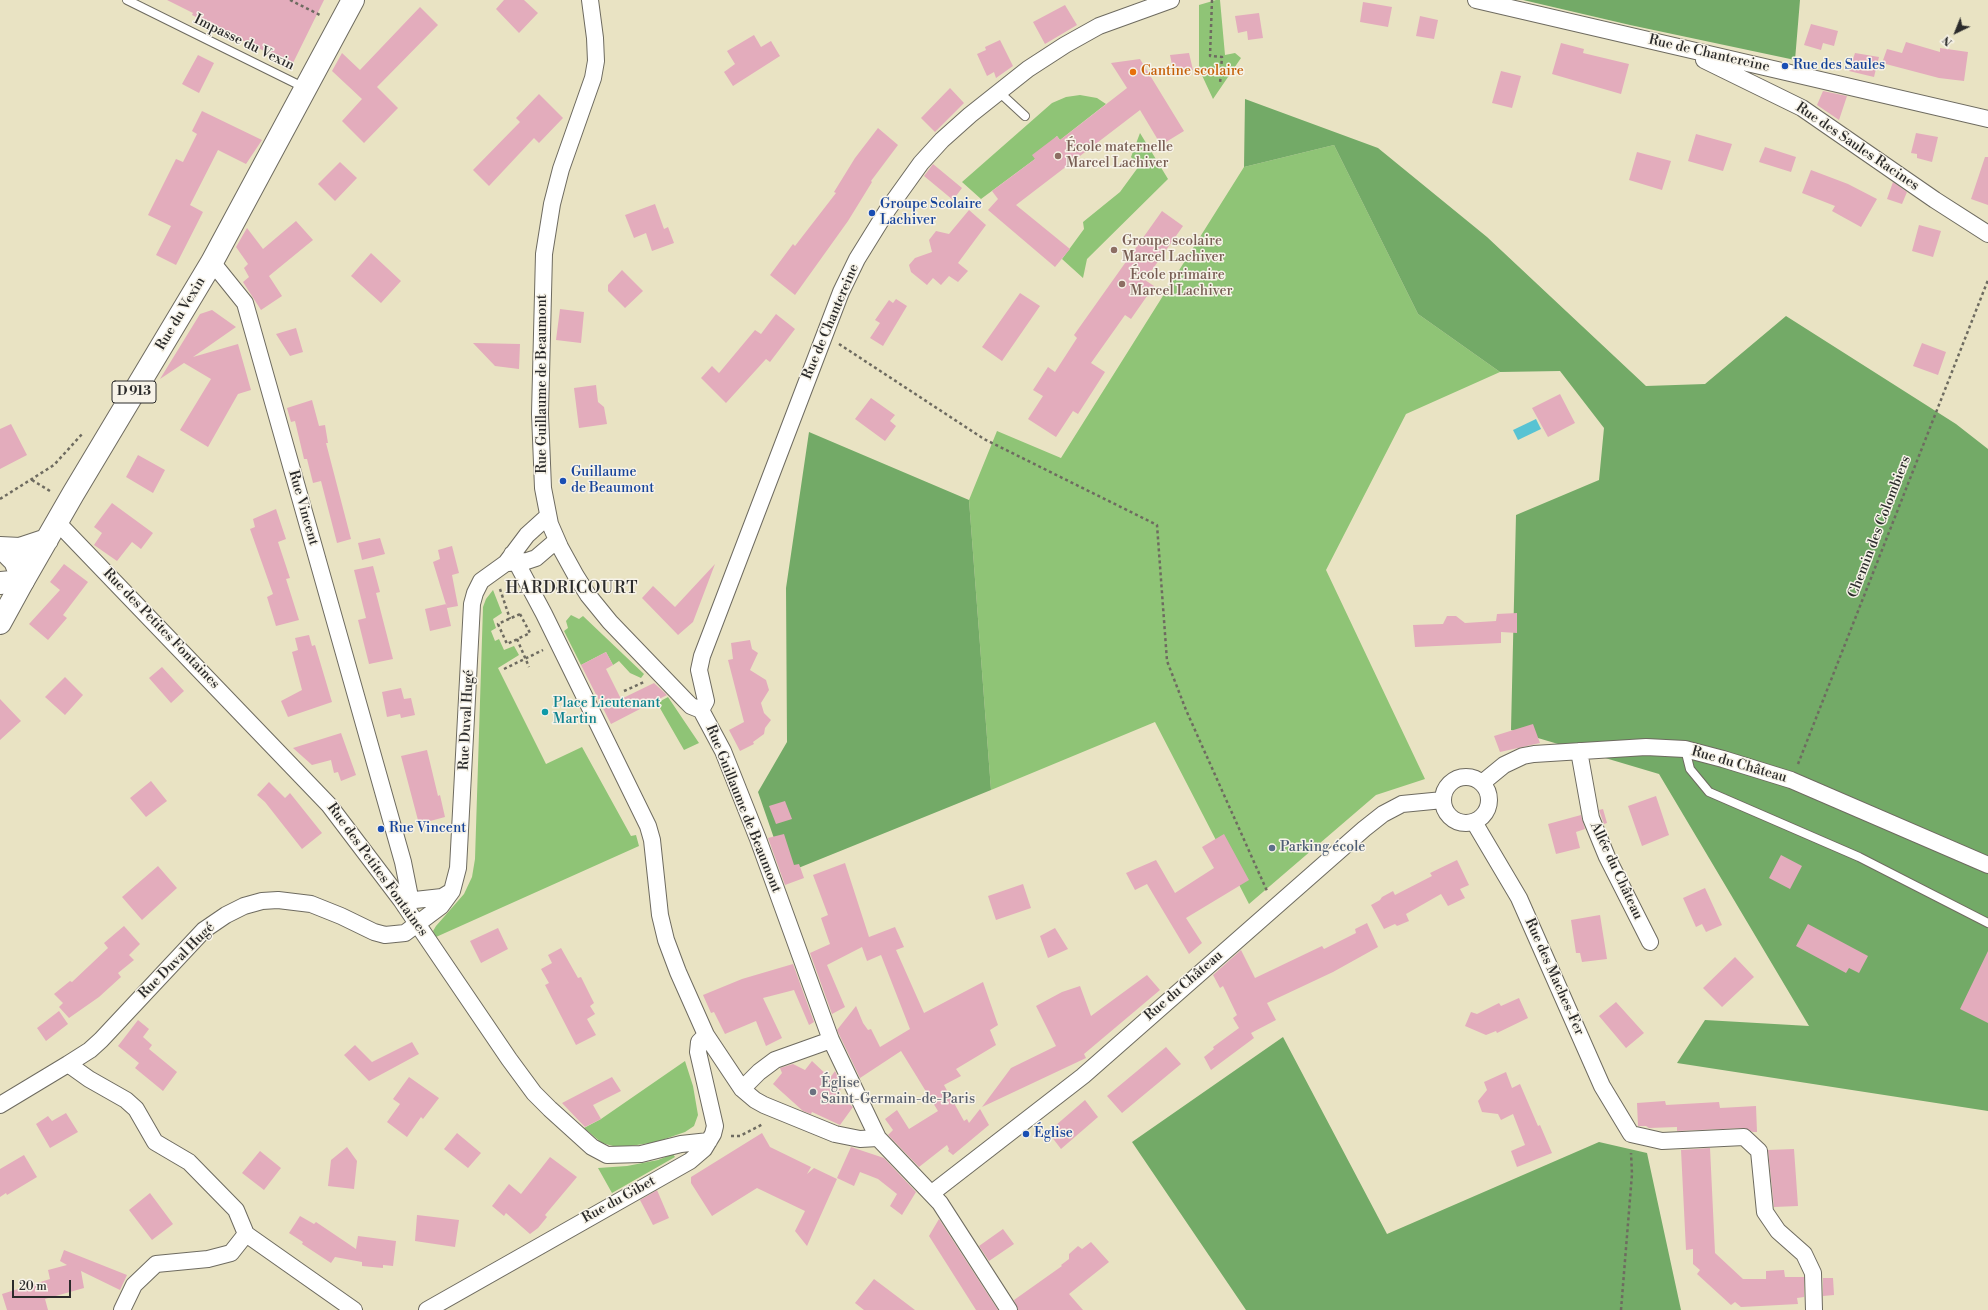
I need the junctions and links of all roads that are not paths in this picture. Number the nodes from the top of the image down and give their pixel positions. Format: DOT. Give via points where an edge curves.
graph roads {
  1 [pos="127,0"];
  2 [pos="353,0"];
  3 [pos="590,0"];
  4 [pos="1171,0"];
  5 [pos="1476,0"];
  6 [pos="1678,47"];
  7 [pos="306,89"];
  8 [pos="999,92"];
  9 [pos="1025,116"];
  10 [pos="1988,119"];
  11 [pos="1988,234"];
  12 [pos="212,262"];
  13 [pos="548,516"];
  14 [pos="52,531"];
  15 [pos="557,540"];
  16 [pos="2,549"];
  17 [pos="507,563"];
  18 [pos="24,581"];
  19 [pos="0,584"];
  20 [pos="0,623"];
  21 [pos="701,710"];
  22 [pos="1685,749"];
  23 [pos="1579,751"];
  24 [pos="1482,783"];
  25 [pos="1443,800"];
  26 [pos="1474,822"];
  27 [pos="1988,865"];
  28 [pos="452,891"];
  29 [pos="403,903"];
  30 [pos="1988,923"];
  31 [pos="417,924"];
  32 [pos="1650,942"];
  33 [pos="706,1035"];
  34 [pos="831,1040"];
  35 [pos="68,1064"];
  36 [pos="742,1089"];
  37 [pos="0,1105"];
  38 [pos="878,1138"];
  39 [pos="709,1141"];
  40 [pos="932,1193"];
  41 [pos="246,1234"];
  42 [pos="122,1310"];
  43 [pos="354,1310"];
  44 [pos="427,1310"];
  45 [pos="1009,1310"];
  46 [pos="1814,1310"];
  1 -- 7 [label="lane, Impasse du Vexin"];
  2 -- 7 [label="main road, Rue du Vexin / D 913"];
  3 -- 13 [label="street, Rue Guillaume de Beaumont" via="596,61 593,78 552,204 544,254 540,414 543,482"];
  4 -- 8 [label="street, Rue de Chantereine" via="1100,26 1040,61"];
  5 -- 6 [label="street, Rue de Chantereine"];
  6 -- 10 [label="street, Rue de Chantereine"];
  6 -- 11 [label="street, Rue des Saules Racines" via="1802,108"];
  7 -- 12 [label="main road, Rue du Vexin / D 913"];
  8 -- 9 [label="lane"];
  8 -- 21 [label="street, Rue de Chantereine" via="942,140 913,174 888,208 857,259 841,292 702,656 699,670 706,701"];
  12 -- 14 [label="main road, Rue du Vexin / D 913"];
  12 -- 29 [label="street, Rue Vincent" via="246,303 403,862 409,892"];
  13 -- 15 [label="street, Rue Guillaume de Beaumont"];
  13 -- 17 [label="street, Rue Duval Hugé" via="526,535"];
  14 -- 16 [label="main road" via="20,549"];
  14 -- 18 [label="main road, Rue du Vexin / D 913"];
  14 -- 29 [label="street, Rue des Petites Fontaines" via="329,805"];
  15 -- 17 [label="street" via="536,558"];
  15 -- 21 [label="street, Rue Guillaume de Beaumont" via="588,595 610,622 686,702"];
  16 -- 18 [label="main road" via="15,561"];
  17 -- 28 [label="street, Rue Duval Hugé" via="481,581 472,604 458,868"];
  17 -- 33 [label="street" via="537,601 648,826 652,840 660,915 666,940"];
  18 -- 19 [label="main road"];
  18 -- 20 [label="main road, Rue du Vexin / D 913"];
  21 -- 34 [label="street, Rue Guillaume de Beaumont" via="723,751 758,839"];
  22 -- 23 [label="street, Rue du Château" via="1646,747"];
  22 -- 27 [label="street, Rue du Château" via="1791,780"];
  22 -- 30 [label="lane" via="1690,769 1709,792 1859,857"];
  23 -- 24 [label="street, Rue du Château" via="1523,756 1504,765"];
  23 -- 32 [label="street, Allée du Château" via="1591,818 1607,857"];
  24 -- 25 [label="street" via="1470,777 1460,778 1448,786"];
  24 -- 26 [label="street" via="1488,794 1489,804 1484,814"];
  25 -- 26 [label="street" via="1452,818 1462,823"];
  25 -- 40 [label="street, Rue du Château" via="1412,801 1402,804 1364,829 1083,1076"];
  26 -- 46 [label="street, Rue des Maches-Fer" via="1519,898 1602,1086 1630,1134 1662,1141 1744,1137 1759,1151 1765,1212 1778,1231 1804,1254 1813,1273"];
  28 -- 29 [label="street" via="442,897"];
  28 -- 31 [label="street, Rue Duval Hugé" via="441,906"];
  29 -- 31 [label="street, Rue des Petites Fontaines"];
  31 -- 35 [label="street, Rue Duval Hugé" via="405,933 385,935 311,904 278,900 244,906 204,930 101,1040"];
  31 -- 39 [label="street, Rue des Petites Fontaines" via="534,1092 592,1147 607,1155 616,1156 641,1154 680,1144"];
  33 -- 36 [label="street"];
  33 -- 39 [label="street, Rue du Gibet" via="699,1042 698,1052 715,1126"];
  34 -- 36 [label="street" via="775,1060"];
  34 -- 38 [label="street, Rue Guillaume de Beaumont"];
  35 -- 37 [label="street, Rue Duval Hugé"];
  35 -- 41 [label="street" via="136,1109 155,1142 190,1162 236,1210"];
  36 -- 38 [label="street" via="764,1105 835,1134 860,1140"];
  38 -- 40 [label="street, Rue Guillaume de Beaumont"];
  39 -- 44 [label="street, Rue du Gibet" via="690,1161"];
  40 -- 45 [label="street, Rue Guillaume de Beaumont"];
  41 -- 42 [label="street" via="231,1253 208,1259 156,1264 134,1284"];
  41 -- 43 [label="street"];
}
